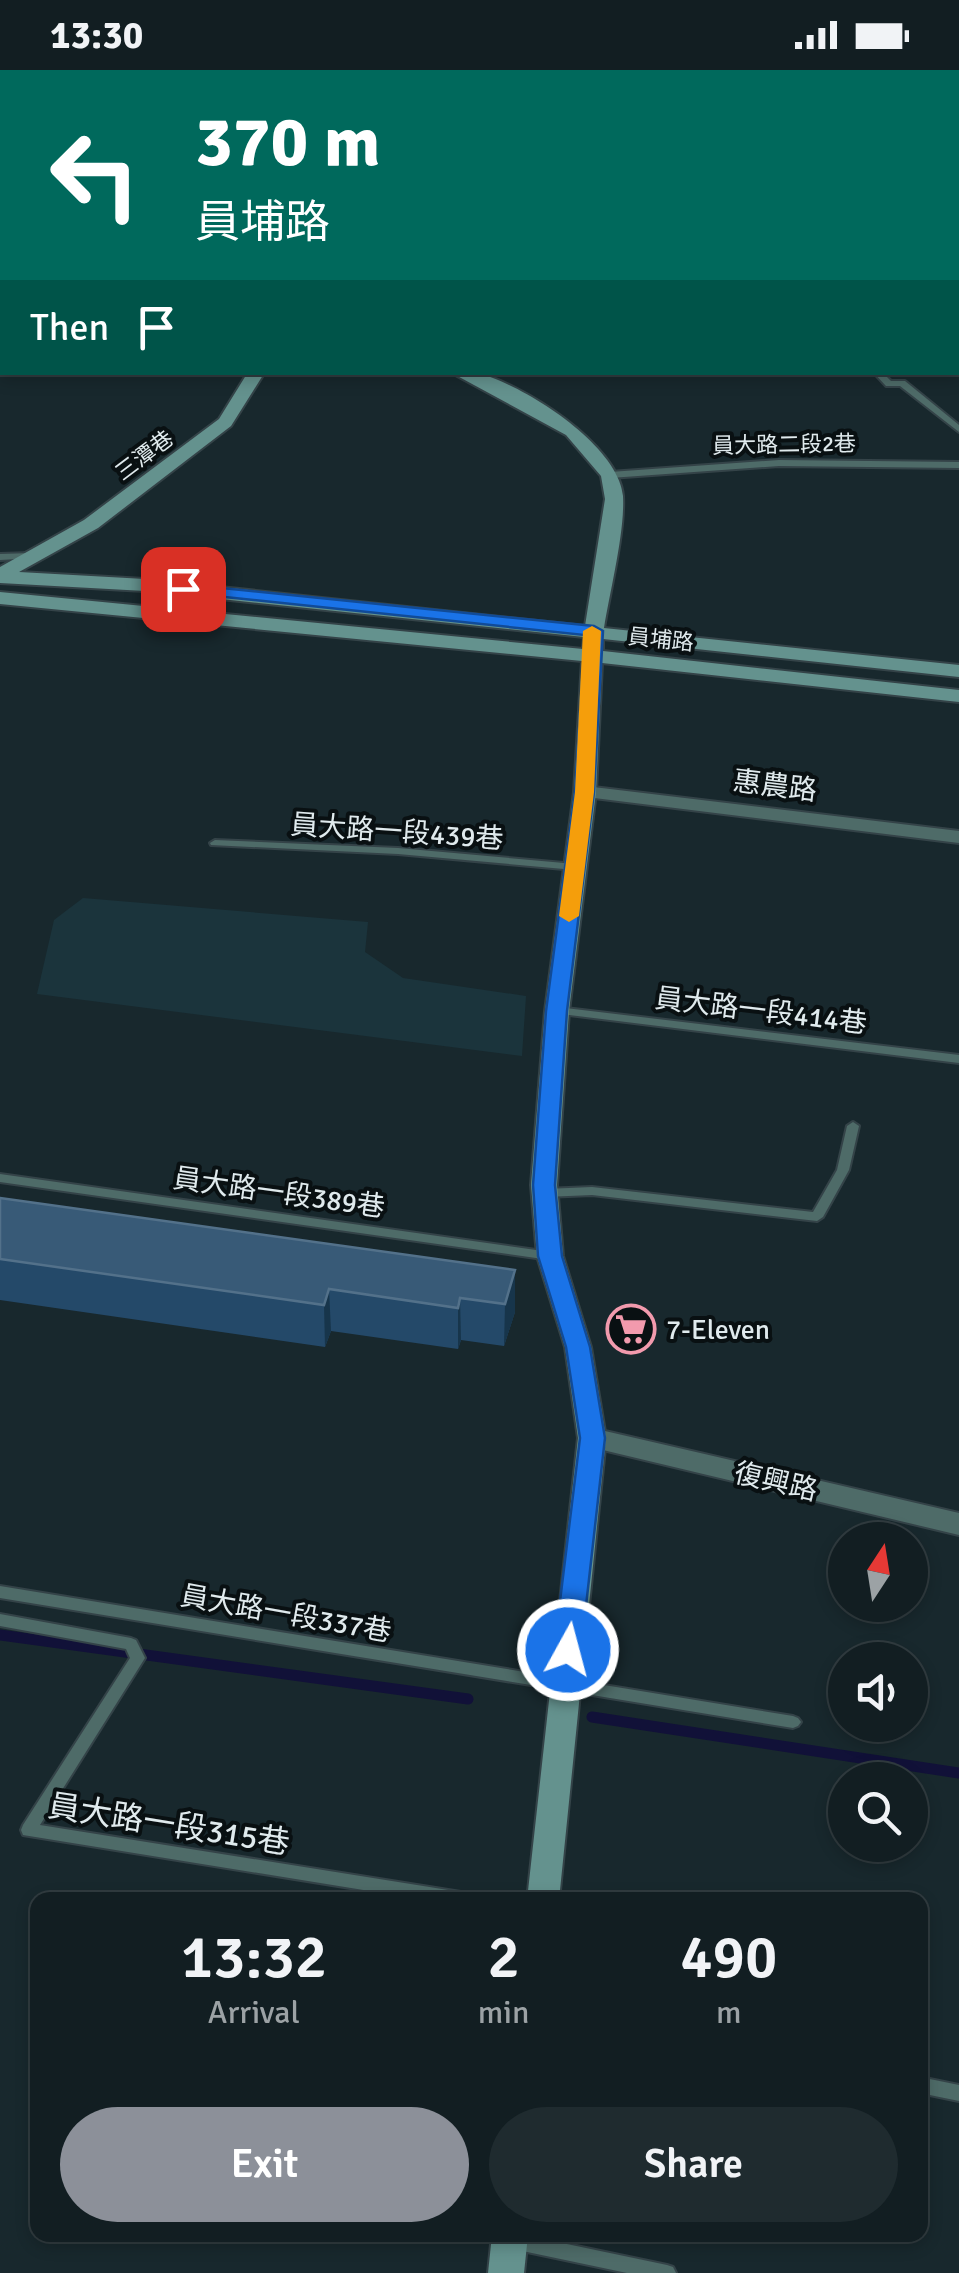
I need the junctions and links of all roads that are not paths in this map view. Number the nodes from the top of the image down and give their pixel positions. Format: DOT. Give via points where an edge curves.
graph roads {
  1 [pos="256,375"];
  2 [pos="465,375"];
  3 [pos="881,375"];
  4 [pos="959,429"];
  5 [pos="959,465"];
  6 [pos="610,475"];
  7 [pos="40,556"];
  8 [pos="0,557"];
  9 [pos="0,576"];
  10 [pos="0,598"];
  11 [pos="593,644"];
  12 [pos="959,671"];
  13 [pos="959,696"];
  14 [pos="585,792"];
  15 [pos="959,837"];
  16 [pos="215,842"];
  17 [pos="575,867"];
  18 [pos="556,1011"];
  19 [pos="959,1059"];
  20 [pos="853,1126"];
  21 [pos="0,1178"];
  22 [pos="545,1192"];
  23 [pos="550,1256"];
  24 [pos="592,1438"];
  25 [pos="959,1524"];
  26 [pos="0,1592"];
  27 [pos="0,1620"];
  28 [pos="563,1685"];
  29 [pos="794,1722"];
  30 [pos="417,1892"];
  31 [pos="544,1892"];
  32 [pos="928,2087"];
  33 [pos="959,2093"];
  34 [pos="508,2249"];
  35 [pos="667,2273"];
  1 -- 7 [label="street, 三潭巷" via="225,422"];
  2 -- 6 [label="street" via="572,431"];
  3 -- 4 [label="lane" via="889,384 902,383"];
  5 -- 6 [label="lane, 員大路二段2巷" via="779,463"];
  6 -- 11 [label="street" via="614,500"];
  7 -- 8 [label="lane"];
  7 -- 9 [label="street, 三潭巷"];
  9 -- 11 [label="street, 員埔路" via="145,585"];
  10 -- 11 [label="street, 員埔路"];
  11 -- 12 [label="street, 員埔路"];
  11 -- 13 [label="street, 員埔路"];
  11 -- 14 [label="street"];
  14 -- 15 [label="street, 惠農路"];
  14 -- 17 [label="street"];
  16 -- 17 [label="lane, 員大路一段439巷"];
  17 -- 18 [label="street"];
  18 -- 19 [label="lane, 員大路一段414巷"];
  18 -- 22 [label="street"];
  20 -- 22 [label="lane" via="843,1170 817,1217 592,1191"];
  21 -- 23 [label="lane, 員大路一段389巷"];
  22 -- 23 [label="street"];
  23 -- 24 [label="street" via="578,1347"];
  24 -- 25 [label="street, 復興路"];
  24 -- 28 [label="street"];
  26 -- 28 [label="lane, 員大路一段337巷"];
  27 -- 30 [label="lane, 員大路一段315巷" via="131,1644 138,1658 29,1830"];
  28 -- 29 [label="lane, 員大路一段337巷"];
  28 -- 31 [label="street"];
  32 -- 33 [label="lane"];
  34 -- 35 [label="lane"];
}
